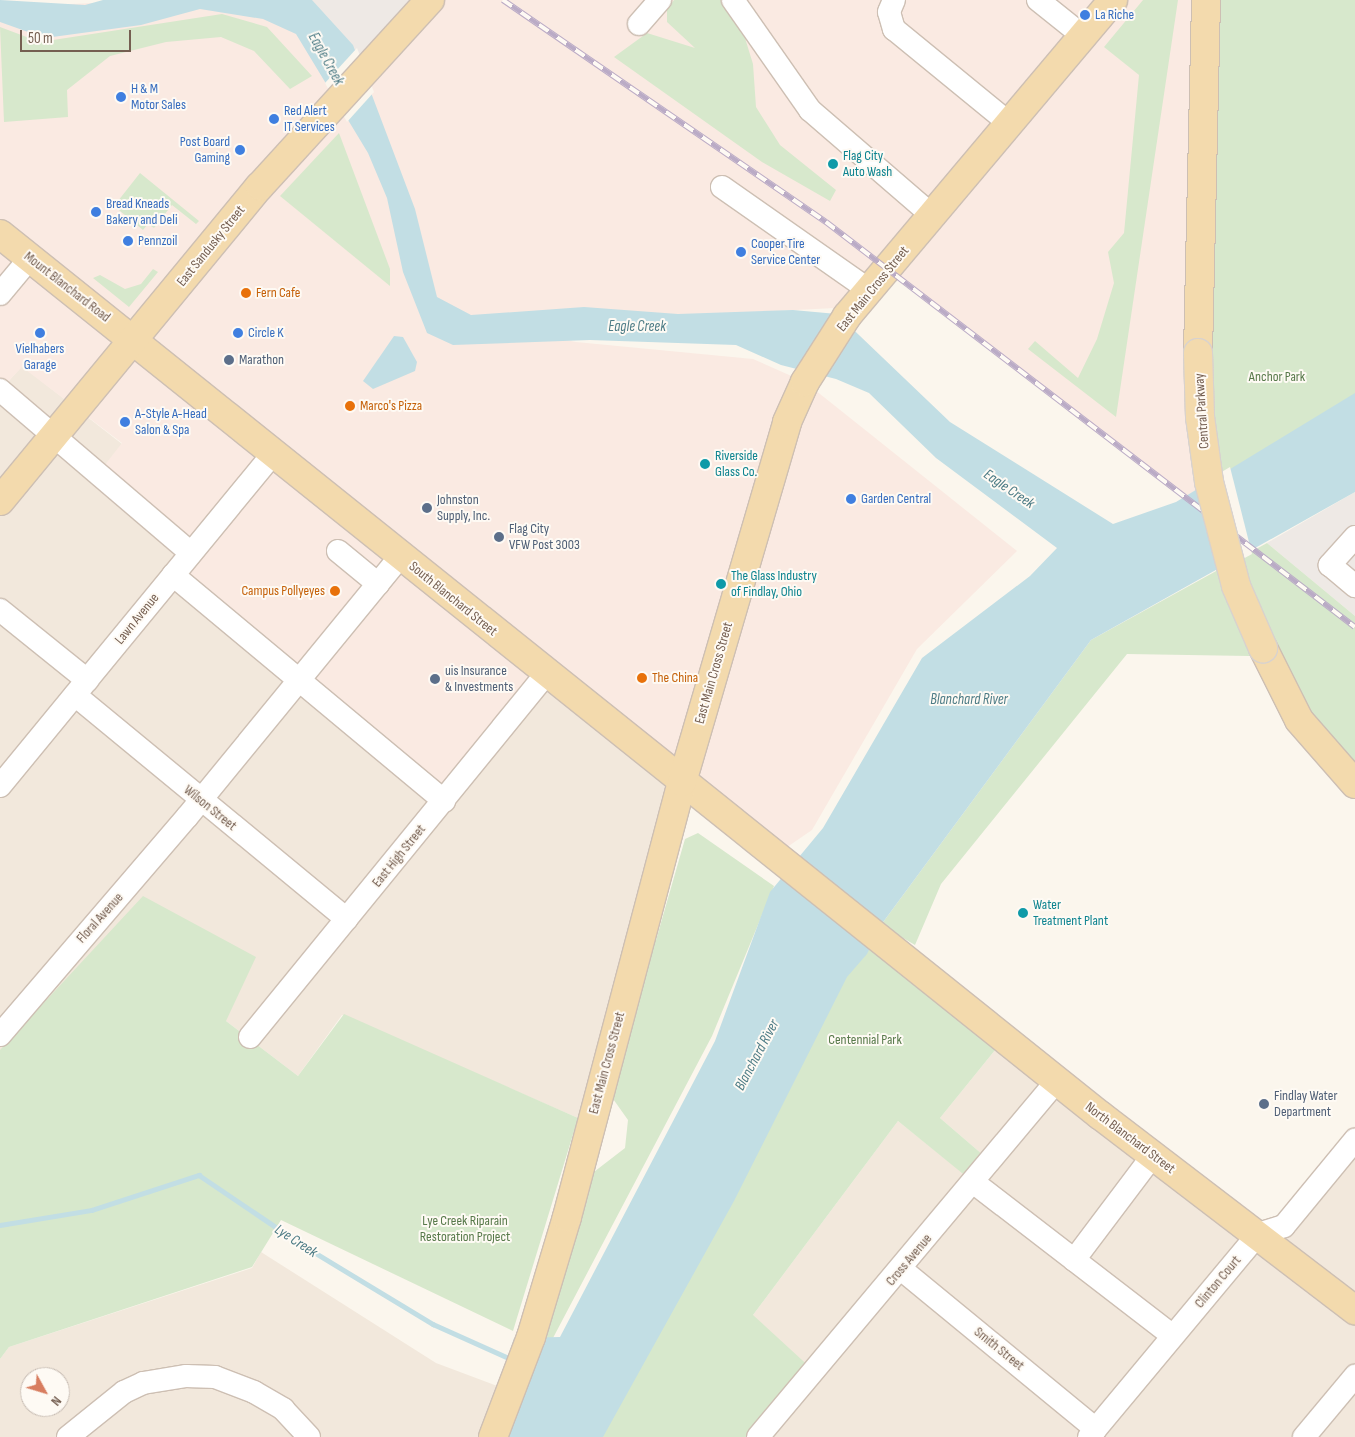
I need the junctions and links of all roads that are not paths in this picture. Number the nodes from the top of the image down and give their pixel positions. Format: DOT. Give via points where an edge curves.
graph roads {
  1 [pos="430,0"];
  2 [pos="660,0"];
  3 [pos="733,0"];
  4 [pos="894,0"];
  5 [pos="1038,0"];
  6 [pos="1113,0"];
  7 [pos="1206,0"];
  8 [pos="639,24"];
  9 [pos="1083,36"];
  10 [pos="1010,124"];
  11 [pos="722,187"];
  12 [pos="933,216"];
  13 [pos="0,234"];
  14 [pos="30,258"];
  15 [pos="869,290"];
  16 [pos="0,294"];
  17 [pos="134,340"];
  18 [pos="0,390"];
  19 [pos="52,438"];
  20 [pos="274,452"];
  21 [pos="2,495"];
  22 [pos="1355,537"];
  23 [pos="338,551"];
  24 [pos="191,553"];
  25 [pos="401,556"];
  26 [pos="173,575"];
  27 [pos="378,584"];
  28 [pos="1355,586"];
  29 [pos="0,610"];
  30 [pos="546,674"];
  31 [pos="298,680"];
  32 [pos="81,687"];
  33 [pos="682,782"];
  34 [pos="1355,784"];
  35 [pos="0,786"];
  36 [pos="200,800"];
  37 [pos="444,801"];
  38 [pos="347,919"];
  39 [pos="908,962"];
  40 [pos="0,1035"];
  41 [pos="250,1037"];
  42 [pos="1057,1081"];
  43 [pos="1355,1140"];
  44 [pos="1153,1155"];
  45 [pos="974,1182"];
  46 [pos="1258,1234"];
  47 [pos="1074,1260"];
  48 [pos="901,1269"];
  49 [pos="1355,1310"];
  50 [pos="1173,1336"];
  51 [pos="1355,1376"];
  52 [pos="1093,1433"];
  53 [pos="68,1437"];
  54 [pos="309,1437"];
  55 [pos="493,1437"];
  56 [pos="758,1437"];
  57 [pos="1304,1437"];
  1 -- 17 [label="main road, East Sandusky Street" via="330,107"];
  2 -- 8 [label="street"];
  3 -- 12 [label="street" via="810,110"];
  4 -- 10 [label="street" via="889,12 894,29"];
  5 -- 9 [label="street"];
  6 -- 9 [label="main road, East Main Cross Street"];
  7 -- 34 [label="main road, Central Parkway, bridge" via="1198,354 1200,417 1209,482 1236,586 1263,648 1299,720"];
  9 -- 10 [label="main road, East Main Cross Street"];
  10 -- 12 [label="main road, East Main Cross Street"];
  11 -- 15 [label="street"];
  12 -- 15 [label="main road, East Main Cross Street"];
  13 -- 14 [label="main road, Mount Blanchard Road"];
  14 -- 16 [label="street"];
  14 -- 17 [label="main road, Mount Blanchard Road"];
  15 -- 33 [label="main road, East Main Cross Street" via="847,316 805,382 785,428"];
  17 -- 19 [label="main road, East Sandusky Street"];
  17 -- 20 [label="main road, South Blanchard Street"];
  18 -- 19 [label="street"];
  19 -- 21 [label="main road, East Sandusky Street"];
  19 -- 24 [label="street"];
  20 -- 24 [label="street, Lawn Avenue"];
  20 -- 25 [label="main road, South Blanchard Street"];
  22 -- 28 [label="street" via="1330,564"];
  23 -- 27 [label="street"];
  24 -- 26 [label="street, Lawn Avenue"];
  25 -- 27 [label="street, Floral Avenue"];
  25 -- 30 [label="main road, South Blanchard Street"];
  26 -- 31 [label="street"];
  26 -- 32 [label="street, Lawn Avenue"];
  27 -- 31 [label="street, Floral Avenue"];
  29 -- 32 [label="street, Wilson Street"];
  30 -- 33 [label="main road, South Blanchard Street"];
  30 -- 37 [label="street, East High Street"];
  31 -- 36 [label="street, Floral Avenue"];
  31 -- 37 [label="street"];
  32 -- 35 [label="street, Lawn Avenue"];
  32 -- 36 [label="street, Wilson Street"];
  33 -- 39 [label="main road, South Blanchard Street"];
  33 -- 55 [label="main road, East Main Cross Street" via="531,1337"];
  36 -- 38 [label="street, Wilson Street"];
  36 -- 40 [label="street, Floral Avenue"];
  37 -- 38 [label="street, East High Street"];
  38 -- 41 [label="street, East High Street"];
  39 -- 42 [label="main road, North Blanchard Street"];
  42 -- 44 [label="main road, North Blanchard Street"];
  42 -- 45 [label="street, Cross Avenue"];
  43 -- 46 [label="street" via="1284,1226"];
  44 -- 46 [label="main road, North Blanchard Street"];
  44 -- 47 [label="street"];
  45 -- 47 [label="street"];
  45 -- 48 [label="street, Cross Avenue"];
  46 -- 49 [label="main road, North Blanchard Street"];
  46 -- 50 [label="street, Clinton Court"];
  47 -- 50 [label="street"];
  48 -- 52 [label="street, Smith Street"];
  48 -- 56 [label="street, Cross Avenue"];
  50 -- 52 [label="street, Clinton Court"];
  51 -- 57 [label="street"];
  53 -- 54 [label="street" via="124,1392 143,1383 186,1376 215,1377 254,1392 283,1410"];
}
